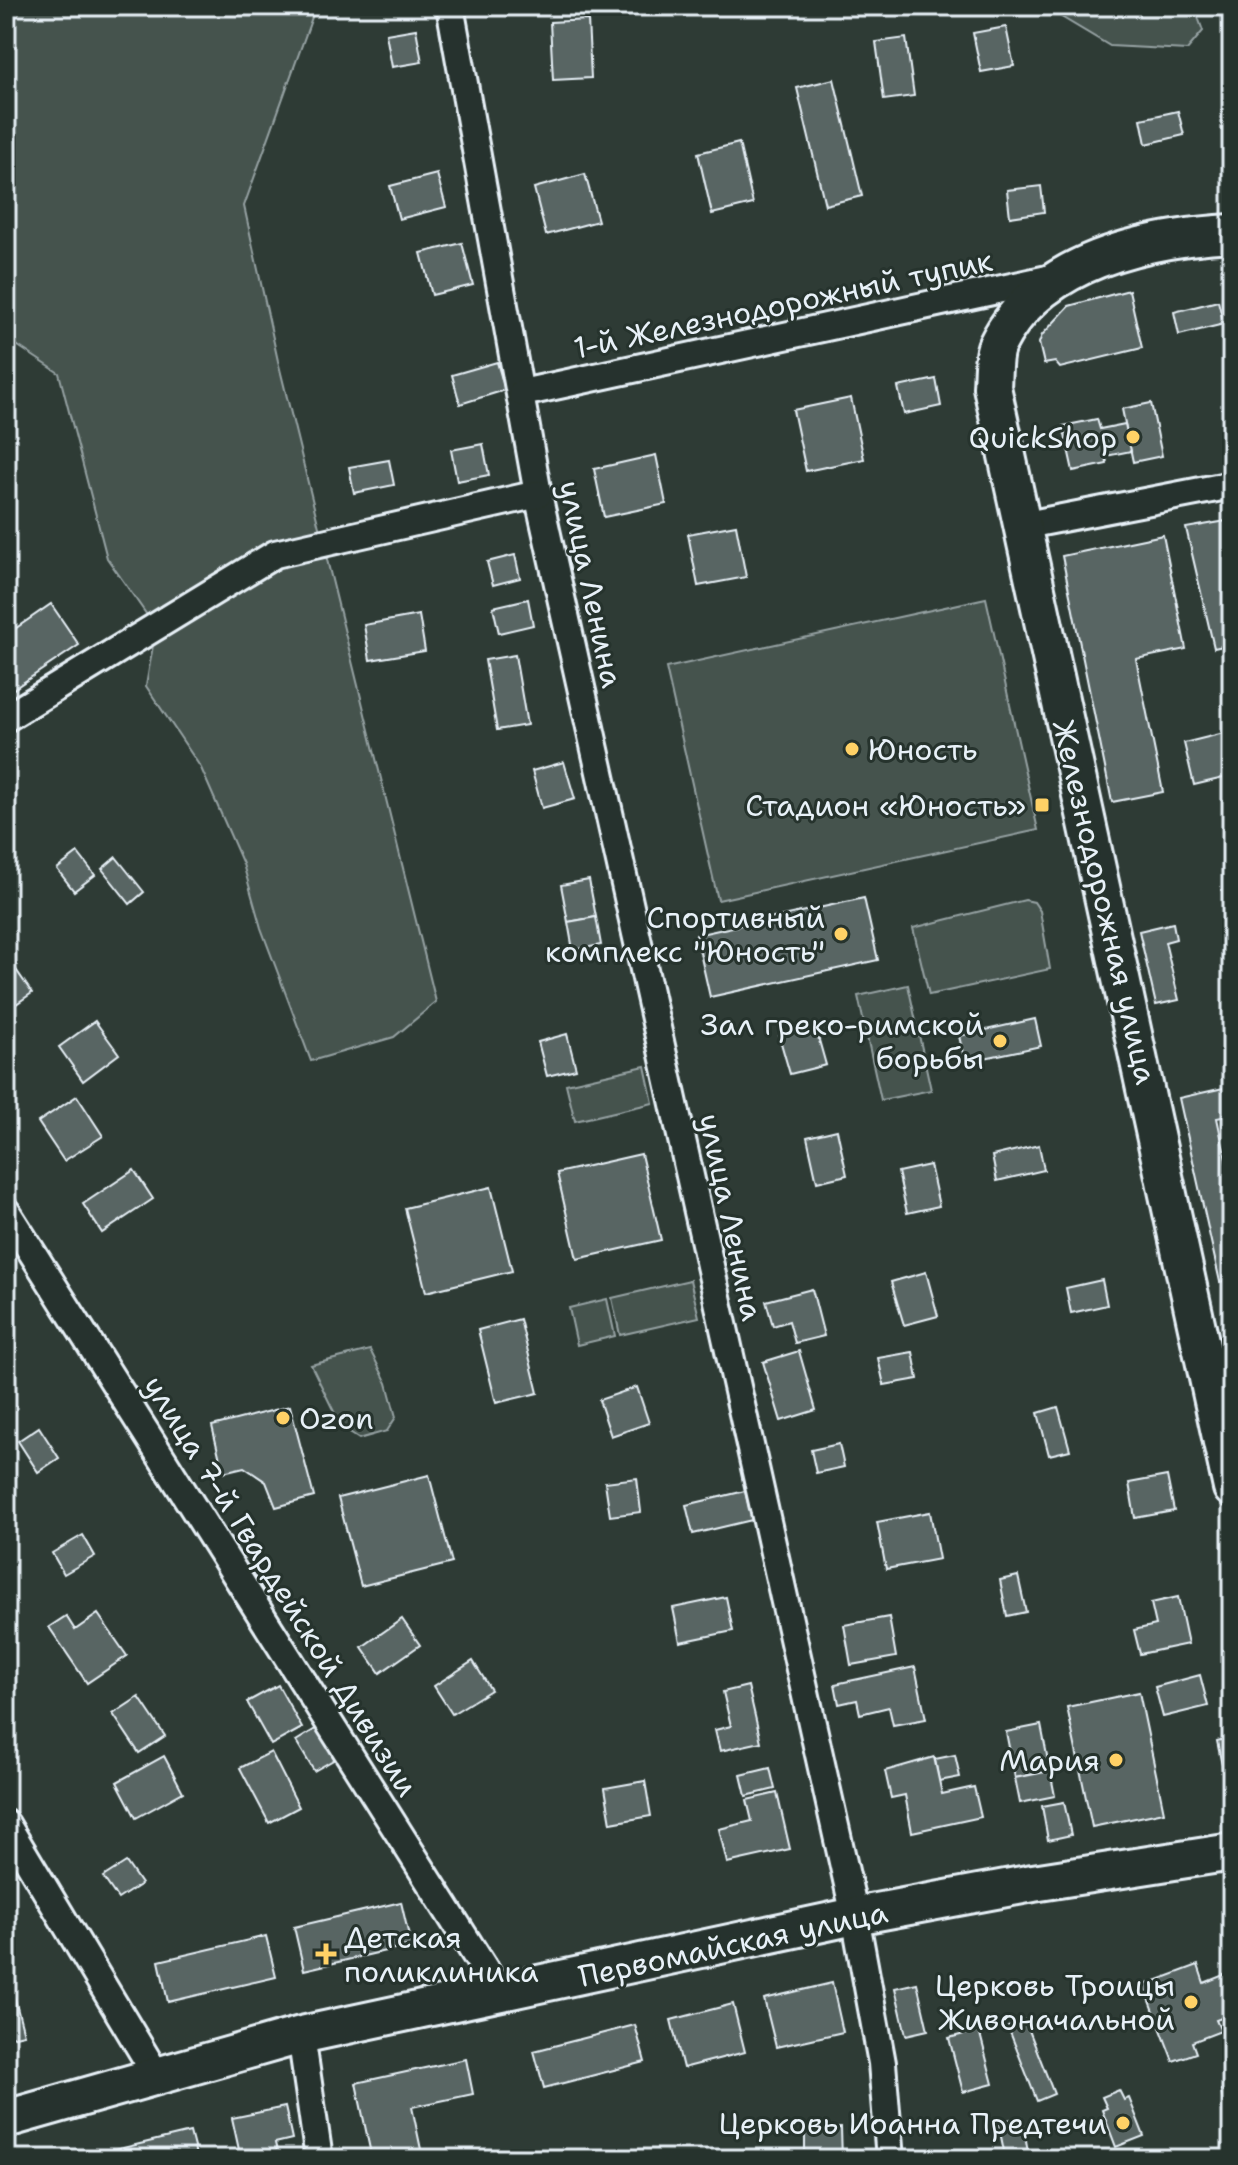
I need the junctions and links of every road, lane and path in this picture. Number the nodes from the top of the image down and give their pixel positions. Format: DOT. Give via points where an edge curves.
graph roads {
  1 [pos="450,6"];
  2 [pos="1232,233"];
  3 [pos="1057,277"];
  4 [pos="522,393"];
  5 [pos="1232,485"];
  6 [pos="538,494"];
  7 [pos="1021,526"];
  8 [pos="6,718"];
  9 [pos="6,1211"];
  10 [pos="1232,1488"];
  11 [pos="6,1824"];
  12 [pos="1232,1852"];
  13 [pos="855,1916"];
  14 [pos="501,1995"];
  15 [pos="301,2035"];
  16 [pos="157,2076"];
  17 [pos="6,2119"];
  18 [pos="319,2159"];
  19 [pos="890,2159"];
  1 -- 4 [label="street, улица Ленина"];
  2 -- 3 [label="main road" via="1102,257"];
  3 -- 4 [label="street, 1-й Железнодорожный тупик"];
  3 -- 7 [label="main road, Железнодорожная улица" via="996,347 992,396"];
  4 -- 6 [label="street, улица Ленина"];
  5 -- 7 [label="street"];
  6 -- 8 [label="street" via="275,554"];
  6 -- 13 [label="street, улица Ленина"];
  7 -- 10 [label="main road, Железнодорожная улица"];
  9 -- 14 [label="street, улица 7-й Гвардейской Дивизии"];
  11 -- 16 [label="street"];
  12 -- 13 [label="main road, Первомайская улица"];
  13 -- 14 [label="main road, Первомайская улица"];
  13 -- 19 [label="street, улица Ленина" via="882,2063"];
  14 -- 15 [label="main road, Первомайская улица"];
  15 -- 16 [label="main road, Первомайская улица"];
  15 -- 18 [label="street"];
  16 -- 17 [label="main road, Первомайская улица"];
}
